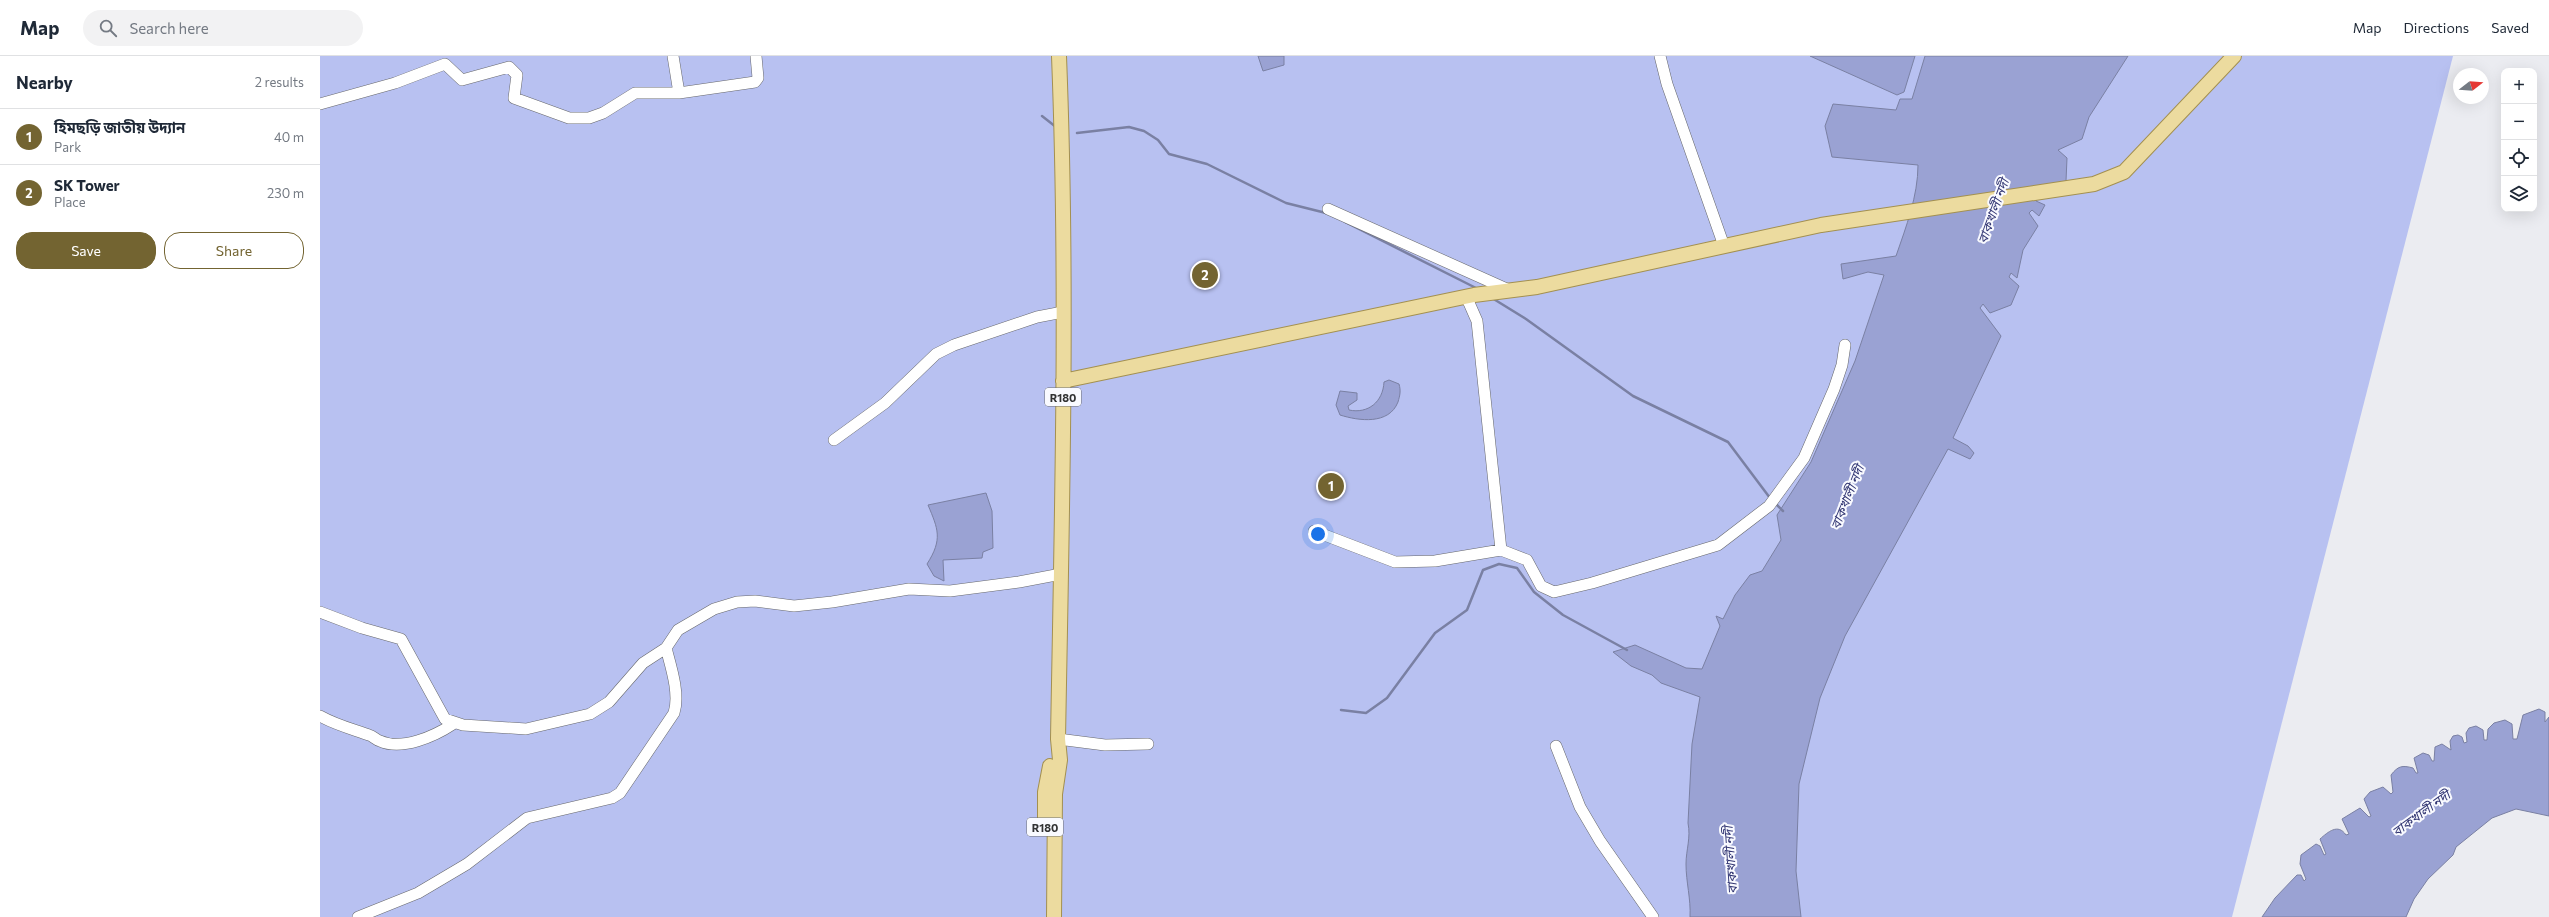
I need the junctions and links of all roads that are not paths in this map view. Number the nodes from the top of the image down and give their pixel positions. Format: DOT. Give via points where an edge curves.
graph roads {
  1 [pos="673,56"];
  2 [pos="756,56"];
  3 [pos="1059,56"];
  4 [pos="1660,56"];
  5 [pos="2234,56"];
  6 [pos="679,93"];
  7 [pos="320,104"];
  8 [pos="1328,209"];
  9 [pos="1724,246"];
  10 [pos="1509,290"];
  11 [pos="1470,296"];
  12 [pos="1063,312"];
  13 [pos="1845,345"];
  14 [pos="1063,382"];
  15 [pos="834,440"];
  16 [pos="1314,531"];
  17 [pos="1501,550"];
  18 [pos="1061,574"];
  19 [pos="320,612"];
  20 [pos="666,648"];
  21 [pos="320,716"];
  22 [pos="453,724"];
  23 [pos="1058,739"];
  24 [pos="1148,744"];
  25 [pos="1556,746"];
  26 [pos="358,917"];
  27 [pos="1045,917"];
  28 [pos="1054,917"];
  29 [pos="1653,917"];
  1 -- 6 [label="street"];
  2 -- 6 [label="street" via="758,78 755,82"];
  3 -- 12 [label="main road, R180" via="1065,202"];
  4 -- 9 [label="street" via="1667,84"];
  5 -- 9 [label="main road" via="2124,172 2094,184 1820,225"];
  6 -- 7 [label="street" via="634,93 596,116 569,118 514,98 517,75 509,67 462,80 446,64 395,83"];
  8 -- 10 [label="street"];
  9 -- 10 [label="main road" via="1537,287"];
  10 -- 11 [label="main road"];
  11 -- 14 [label="main road"];
  11 -- 17 [label="street" via="1477,321"];
  12 -- 14 [label="main road, R180"];
  12 -- 15 [label="street" via="1029,319 954,345 936,354 885,403"];
  13 -- 17 [label="street" via="1834,389 1804,458 1769,506 1718,545 1554,592 1541,586 1527,560"];
  14 -- 18 [label="main road, R180"];
  16 -- 17 [label="street" via="1395,562 1435,561"];
  18 -- 20 [label="street" via="950,591 909,589 794,606 755,601 737,602 714,609 689,622 678,630"];
  18 -- 23 [label="main road, R180"];
  19 -- 22 [label="street" via="401,639 445,719"];
  20 -- 22 [label="street" via="643,663 610,702 590,714 526,728 487,728"];
  20 -- 26 [label="street" via="676,707 631,780 620,793 612,798 527,818 467,864 418,893"];
  21 -- 22 [label="street" via="381,742 406,744 433,737"];
  23 -- 24 [label="street" via="1105,745"];
  23 -- 27 [label="main road, R180" via="1045,792"];
  23 -- 28 [label="main road, R180" via="1060,760 1055,794"];
  25 -- 29 [label="street" via="1580,807 1600,841"];
}
